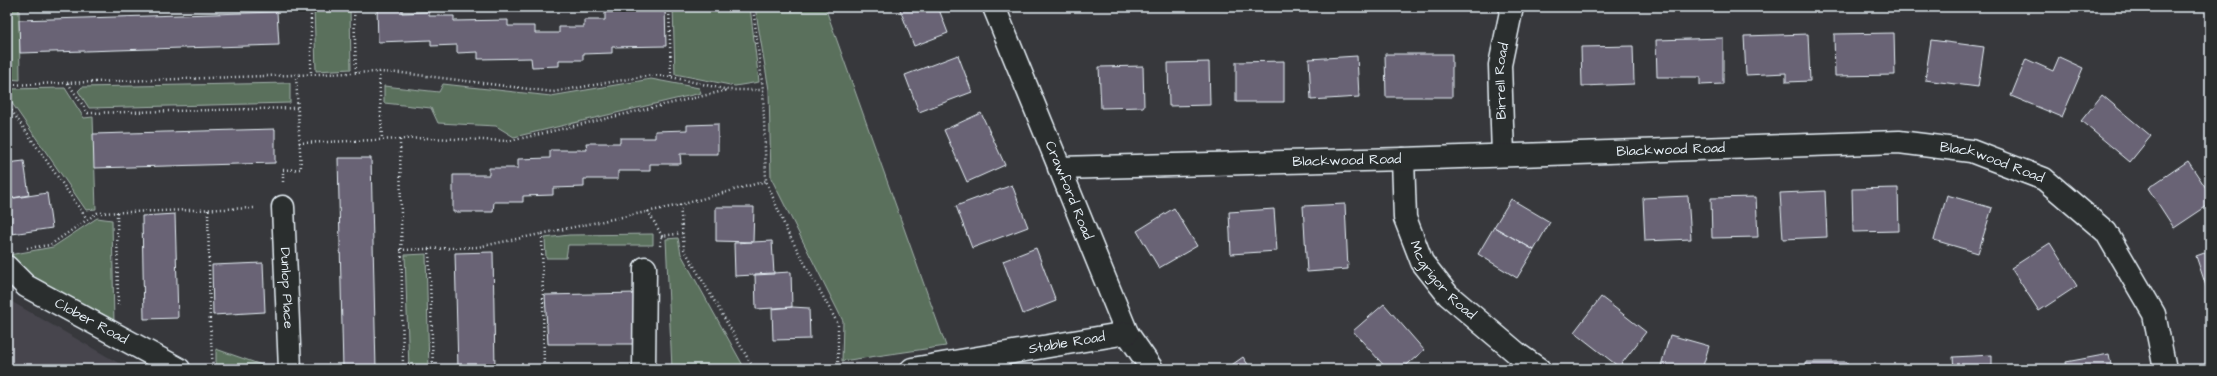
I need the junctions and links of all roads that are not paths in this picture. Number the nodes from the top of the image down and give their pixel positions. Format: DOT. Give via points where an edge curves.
graph roads {
  1 [pos="994,7"];
  2 [pos="1512,7"];
  3 [pos="1503,156"];
  4 [pos="1403,159"];
  5 [pos="1059,168"];
  6 [pos="284,207"];
  7 [pos="7,267"];
  8 [pos="645,268"];
  9 [pos="1127,333"];
  10 [pos="179,369"];
  11 [pos="290,369"];
  12 [pos="644,369"];
  13 [pos="912,369"];
  14 [pos="1152,369"];
  15 [pos="1539,369"];
  16 [pos="2165,369"];
  1 -- 5 [label="street, Crawford Road"];
  2 -- 3 [label="street, Birrell Road" via="1500,65"];
  3 -- 4 [label="street, Blackwood Road"];
  3 -- 16 [label="street, Blackwood Road" via="1899,142 1971,151 2044,179 2106,232 2154,314"];
  4 -- 5 [label="street, Blackwood Road"];
  4 -- 15 [label="street, Mcgrigor Road" via="1405,218 1422,262 1448,295"];
  5 -- 9 [label="street, Crawford Road"];
  6 -- 11 [label="street, Dunlop Place"];
  7 -- 10 [label="street, Clober Road" via="26,286"];
  8 -- 12 [label="street"];
  9 -- 13 [label="street, Stable Road"];
  9 -- 14 [label="street, Crawford Road"];
}
